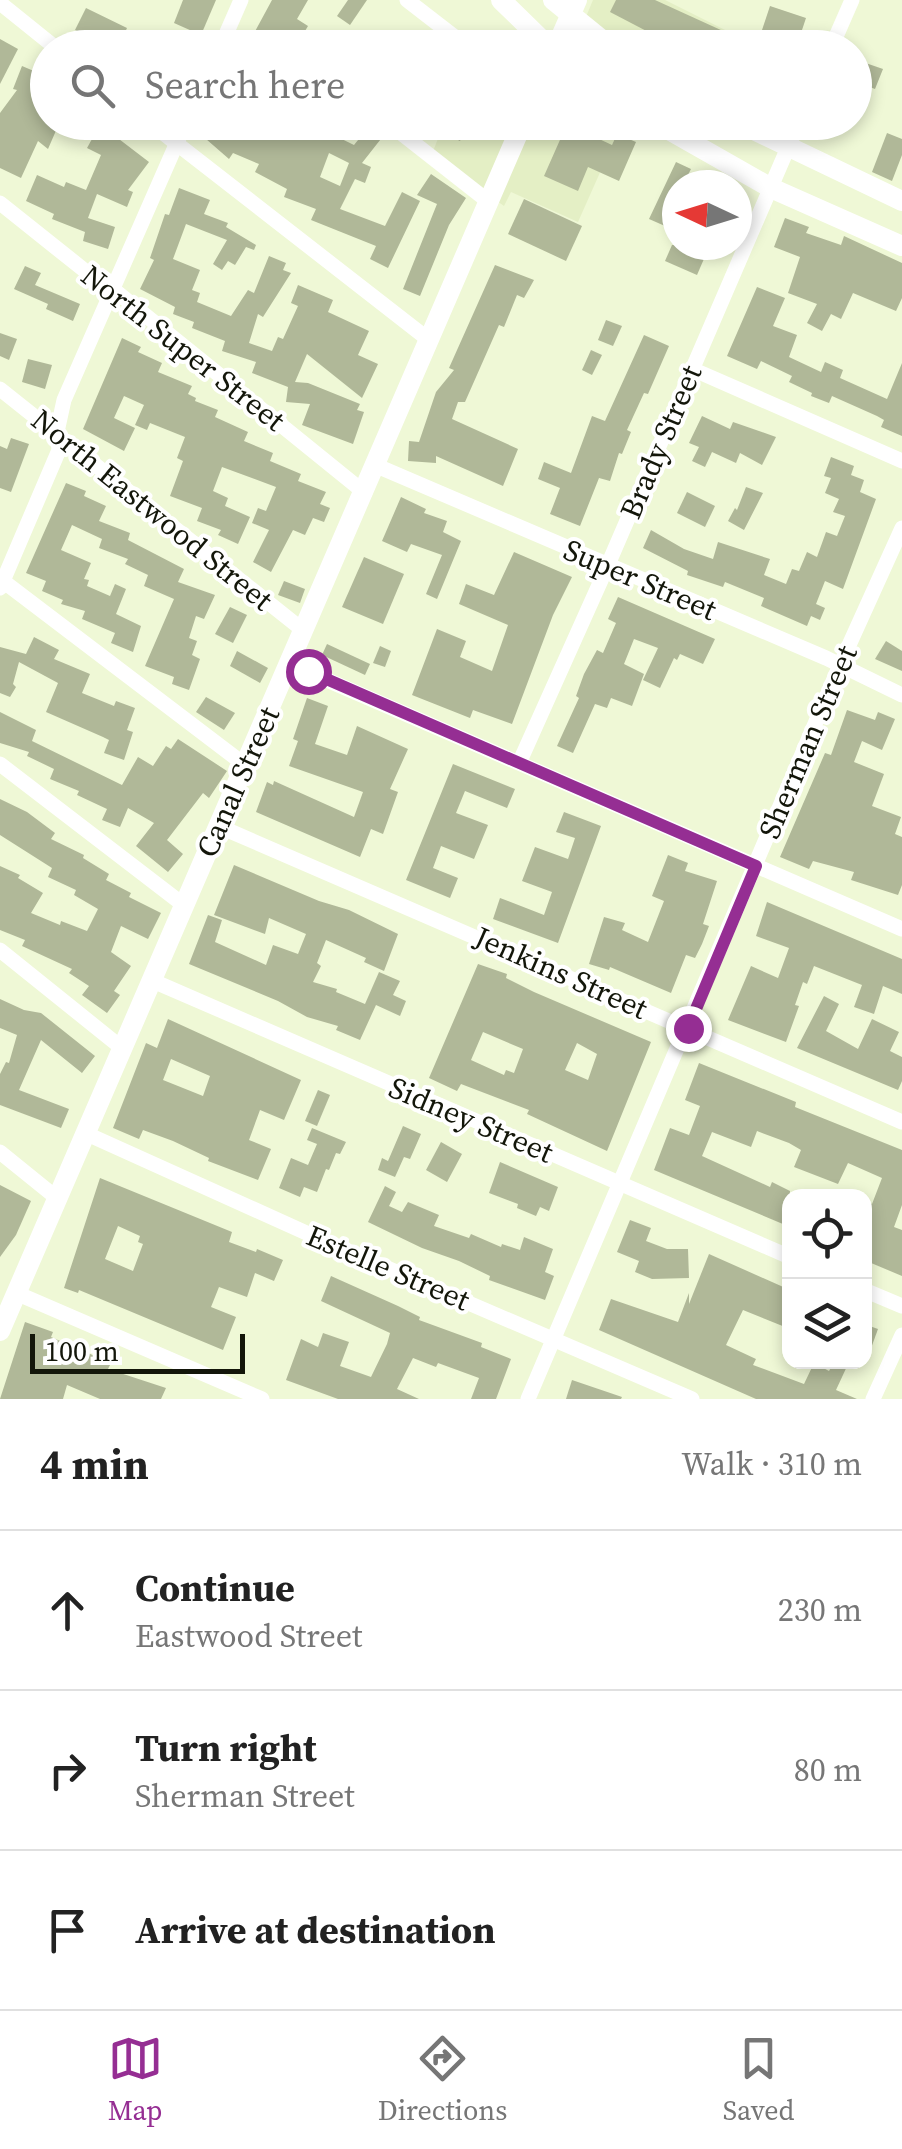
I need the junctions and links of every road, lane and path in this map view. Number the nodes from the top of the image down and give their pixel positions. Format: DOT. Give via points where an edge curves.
graph roads {
  1 [pos="241,0"];
  2 [pos="407,0"];
  3 [pos="501,0"];
  4 [pos="553,0"];
  5 [pos="852,0"];
  6 [pos="0,2"];
  7 [pos="573,8"];
  8 [pos="34,30"];
  9 [pos="228,30"];
  10 [pos="446,30"];
  11 [pos="534,30"];
  12 [pos="594,30"];
  13 [pos="839,30"];
  14 [pos="171,140"];
  15 [pos="178,140"];
  16 [pos="410,140"];
  17 [pos="515,140"];
  18 [pos="687,140"];
  19 [pos="772,140"];
  20 [pos="790,140"];
  21 [pos="176,144"];
  22 [pos="787,148"];
  23 [pos="772,188"];
  24 [pos="902,200"];
  25 [pos="489,202"];
  26 [pos="0,204"];
  27 [pos="902,246"];
  28 [pos="113,289"];
  29 [pos="429,340"];
  30 [pos="692,368"];
  31 [pos="0,389"];
  32 [pos="57,432"];
  33 [pos="902,460"];
  34 [pos="377,466"];
  35 [pos="365,493"];
  36 [pos="902,528"];
  37 [pos="607,567"];
  38 [pos="2,584"];
  39 [pos="304,631"];
  40 [pos="290,664"];
  41 [pos="840,665"];
  42 [pos="902,695"];
  43 [pos="520,761"];
  44 [pos="0,764"];
  45 [pos="245,766"];
  46 [pos="218,826"];
  47 [pos="756,866"];
  48 [pos="185,906"];
  49 [pos="902,930"];
  50 [pos="0,950"];
  51 [pos="153,982"];
  52 [pos="688,1028"];
  53 [pos="123,1049"];
  54 [pos="902,1122"];
  55 [pos="87,1134"];
  56 [pos="0,1152"];
  57 [pos="621,1184"];
  58 [pos="58,1199"];
  59 [pos="782,1254"];
  60 [pos="16,1293"];
  61 [pos="872,1293"];
  62 [pos="902,1306"];
  63 [pos="0,1331"];
  64 [pos="902,1335"];
  65 [pos="554,1339"];
  66 [pos="262,1399"];
  67 [pos="528,1399"];
  68 [pos="692,1399"];
  69 [pos="873,1399"];
  1 -- 9 [label="street"];
  2 -- 10 [label="street"];
  3 -- 11 [label="street"];
  4 -- 7 [label="street"];
  5 -- 13 [label="street"];
  6 -- 8 [label="street"];
  7 -- 12 [label="street"];
  14 -- 21 [label="street"];
  15 -- 21 [label="street"];
  16 -- 25 [label="street"];
  17 -- 25 [label="street, Canal Street"];
  18 -- 23 [label="street"];
  19 -- 22 [label="street"];
  20 -- 22 [label="street, Brady Street"];
  21 -- 28 [label="street"];
  21 -- 29 [label="street"];
  22 -- 23 [label="street, Brady Street"];
  22 -- 24 [label="street"];
  23 -- 27 [label="street"];
  23 -- 30 [label="street, Brady Street"];
  25 -- 29 [label="street, Canal Street"];
  26 -- 28 [label="street, North Super Street"];
  28 -- 32 [label="street" via="64,400"];
  28 -- 35 [label="street, North Super Street"];
  29 -- 34 [label="street, Canal Street"];
  30 -- 33 [label="street"];
  30 -- 37 [label="street, Brady Street"];
  31 -- 32 [label="street, North Eastwood Street"];
  32 -- 38 [label="street" via="59,450"];
  32 -- 39 [label="street, North Eastwood Street"];
  34 -- 35 [label="street, Canal Street"];
  34 -- 37 [label="street, Super Street"];
  35 -- 39 [label="street, Canal Street"];
  36 -- 41 [label="street, Sherman Street"];
  37 -- 41 [label="street, Super Street"];
  37 -- 43 [label="street, Brady Street"];
  38 -- 45 [label="street"];
  39 -- 40 [label="street, Canal Street"];
  40 -- 43 [label="street"];
  40 -- 45 [label="street, Canal Street"];
  41 -- 42 [label="street, Super Street"];
  41 -- 47 [label="street, Sherman Street"];
  43 -- 47 [label="street"];
  44 -- 48 [label="street"];
  45 -- 46 [label="street, Canal Street"];
  46 -- 48 [label="street, Canal Street"];
  46 -- 52 [label="street, Jenkins Street"];
  47 -- 49 [label="street"];
  47 -- 52 [label="street, Sherman Street"];
  48 -- 51 [label="street, Canal Street"];
  50 -- 53 [label="street"];
  51 -- 53 [label="street, Canal Street"];
  51 -- 57 [label="street, Sidney Street"];
  52 -- 54 [label="street, Jenkins Street"];
  52 -- 57 [label="street, Sherman Street"];
  53 -- 55 [label="street, Canal Street"];
  55 -- 58 [label="street, Canal Street"];
  55 -- 65 [label="street, Estelle Street"];
  56 -- 58 [label="street"];
  57 -- 59 [label="street, Sidney Street"];
  57 -- 65 [label="street, Sherman Street"];
  58 -- 60 [label="street, Canal Street"];
  60 -- 63 [label="street, Canal Street"];
  60 -- 66 [label="street"];
  61 -- 62 [label="street"];
  64 -- 69 [label="street"];
  65 -- 67 [label="street, Sherman Street"];
  65 -- 68 [label="street, Estelle Street"];
}
